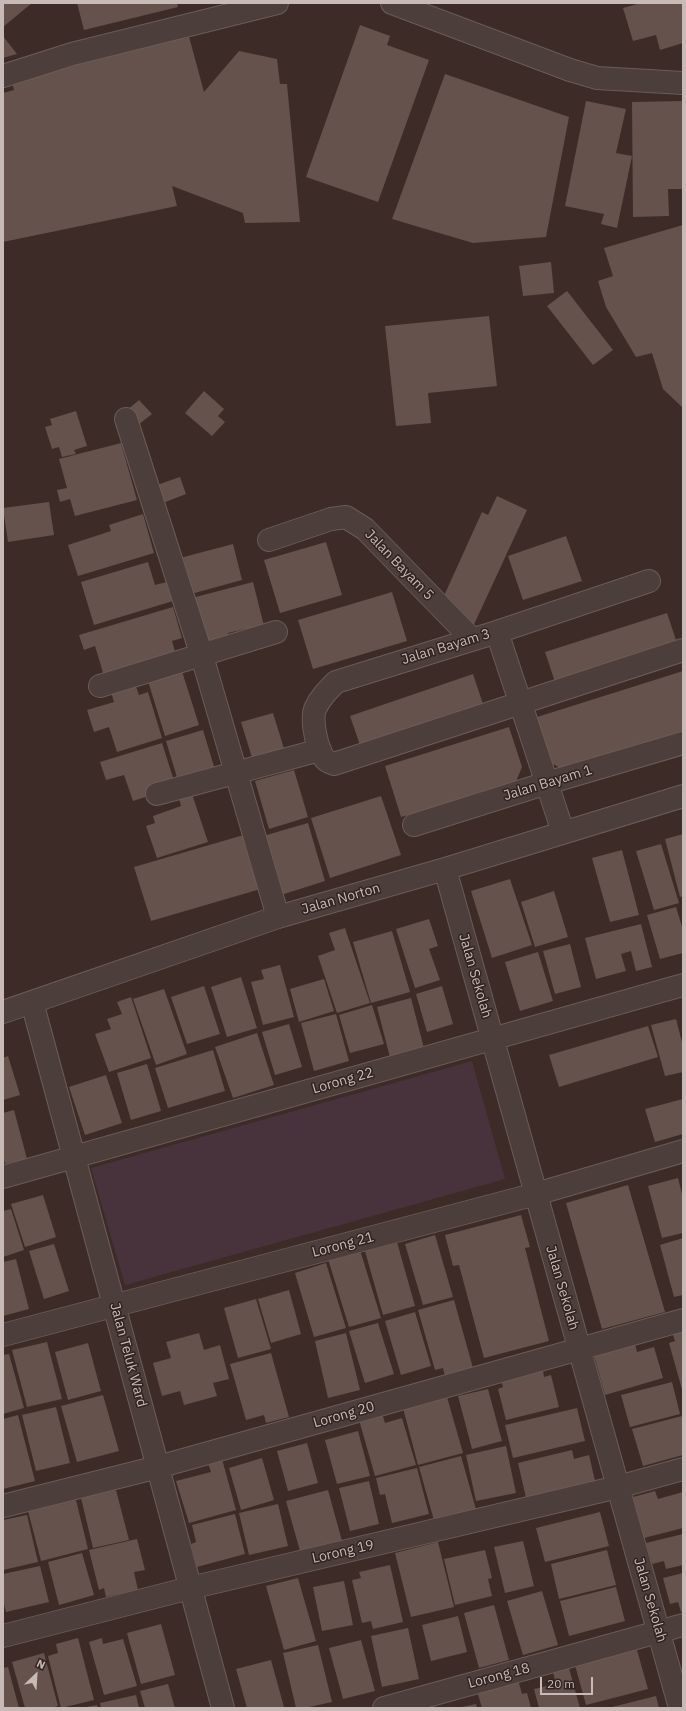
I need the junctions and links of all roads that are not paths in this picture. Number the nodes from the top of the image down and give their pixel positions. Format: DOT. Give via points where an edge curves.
graph roads {
  1 [pos="277,3"];
  2 [pos="392,3"];
  3 [pos="3,76"];
  4 [pos="683,83"];
  5 [pos="126,419"];
  6 [pos="269,540"];
  7 [pos="649,581"];
  8 [pos="276,632"];
  9 [pos="497,632"];
  10 [pos="472,639"];
  11 [pos="683,650"];
  12 [pos="202,656"];
  13 [pos="100,686"];
  14 [pos="521,704"];
  15 [pos="683,743"];
  16 [pos="327,757"];
  17 [pos="237,772"];
  18 [pos="547,783"];
  19 [pos="157,794"];
  20 [pos="683,796"];
  21 [pos="414,825"];
  22 [pos="564,832"];
  23 [pos="445,869"];
  24 [pos="278,918"];
  25 [pos="683,985"];
  26 [pos="32,1002"];
  27 [pos="3,1012"];
  28 [pos="493,1038"];
  29 [pos="683,1151"];
  30 [pos="74,1157"];
  31 [pos="3,1177"];
  32 [pos="536,1194"];
  33 [pos="114,1305"];
  34 [pos="683,1320"];
  35 [pos="3,1335"];
  36 [pos="579,1350"];
  37 [pos="158,1467"];
  38 [pos="683,1469"];
  39 [pos="618,1487"];
  40 [pos="3,1506"];
  41 [pos="190,1588"];
  42 [pos="683,1625"];
  43 [pos="658,1632"];
  44 [pos="3,1636"];
  45 [pos="223,1708"];
  46 [pos="384,1708"];
  47 [pos="680,1708"];
  1 -- 3 [label="street" via="72,54"];
  2 -- 4 [label="street" via="597,78"];
  5 -- 12 [label="street"];
  6 -- 10 [label="street, Jalan Bayam 5" via="331,519 346,517 365,529"];
  7 -- 9 [label="street, Jalan Bayam 3"];
  8 -- 12 [label="street"];
  9 -- 10 [label="street, Jalan Bayam 3"];
  9 -- 14 [label="street"];
  10 -- 16 [label="street, Jalan Bayam 3" via="336,682 323,694 314,711 314,730"];
  11 -- 14 [label="street"];
  12 -- 13 [label="street"];
  12 -- 17 [label="street"];
  14 -- 16 [label="street"];
  14 -- 18 [label="street"];
  15 -- 18 [label="street, Jalan Bayam 1"];
  16 -- 17 [label="street"];
  17 -- 19 [label="street"];
  17 -- 24 [label="street"];
  18 -- 21 [label="street, Jalan Bayam 1"];
  18 -- 22 [label="street"];
  20 -- 22 [label="street, Jalan Norton"];
  22 -- 23 [label="street, Jalan Norton"];
  23 -- 24 [label="street, Jalan Norton"];
  23 -- 28 [label="street, Jalan Sekolah"];
  24 -- 26 [label="street, Jalan Norton"];
  25 -- 28 [label="street, Lorong 22"];
  26 -- 27 [label="street, Jalan Norton"];
  26 -- 30 [label="street, Jalan Teluk Ward"];
  28 -- 30 [label="street, Lorong 22"];
  28 -- 32 [label="street, Jalan Sekolah"];
  29 -- 32 [label="street, Lorong 21"];
  30 -- 31 [label="street, Lorong 22"];
  30 -- 33 [label="street, Jalan Teluk Ward"];
  32 -- 33 [label="street, Lorong 21"];
  32 -- 36 [label="street, Jalan Sekolah"];
  33 -- 35 [label="street, Lorong 21"];
  33 -- 37 [label="street, Jalan Teluk Ward"];
  34 -- 36 [label="street, Lorong 20"];
  36 -- 37 [label="street, Lorong 20"];
  36 -- 39 [label="street, Jalan Sekolah"];
  37 -- 40 [label="street, Lorong 20"];
  37 -- 41 [label="street, Jalan Teluk Ward"];
  38 -- 39 [label="street, Lorong 19"];
  39 -- 41 [label="street, Lorong 19"];
  39 -- 43 [label="street, Jalan Sekolah"];
  41 -- 44 [label="street, Lorong 19"];
  41 -- 45 [label="street, Jalan Teluk Ward"];
  42 -- 43 [label="street, Lorong 18"];
  43 -- 46 [label="street, Lorong 18"];
  43 -- 47 [label="street, Jalan Sekolah"];
}
